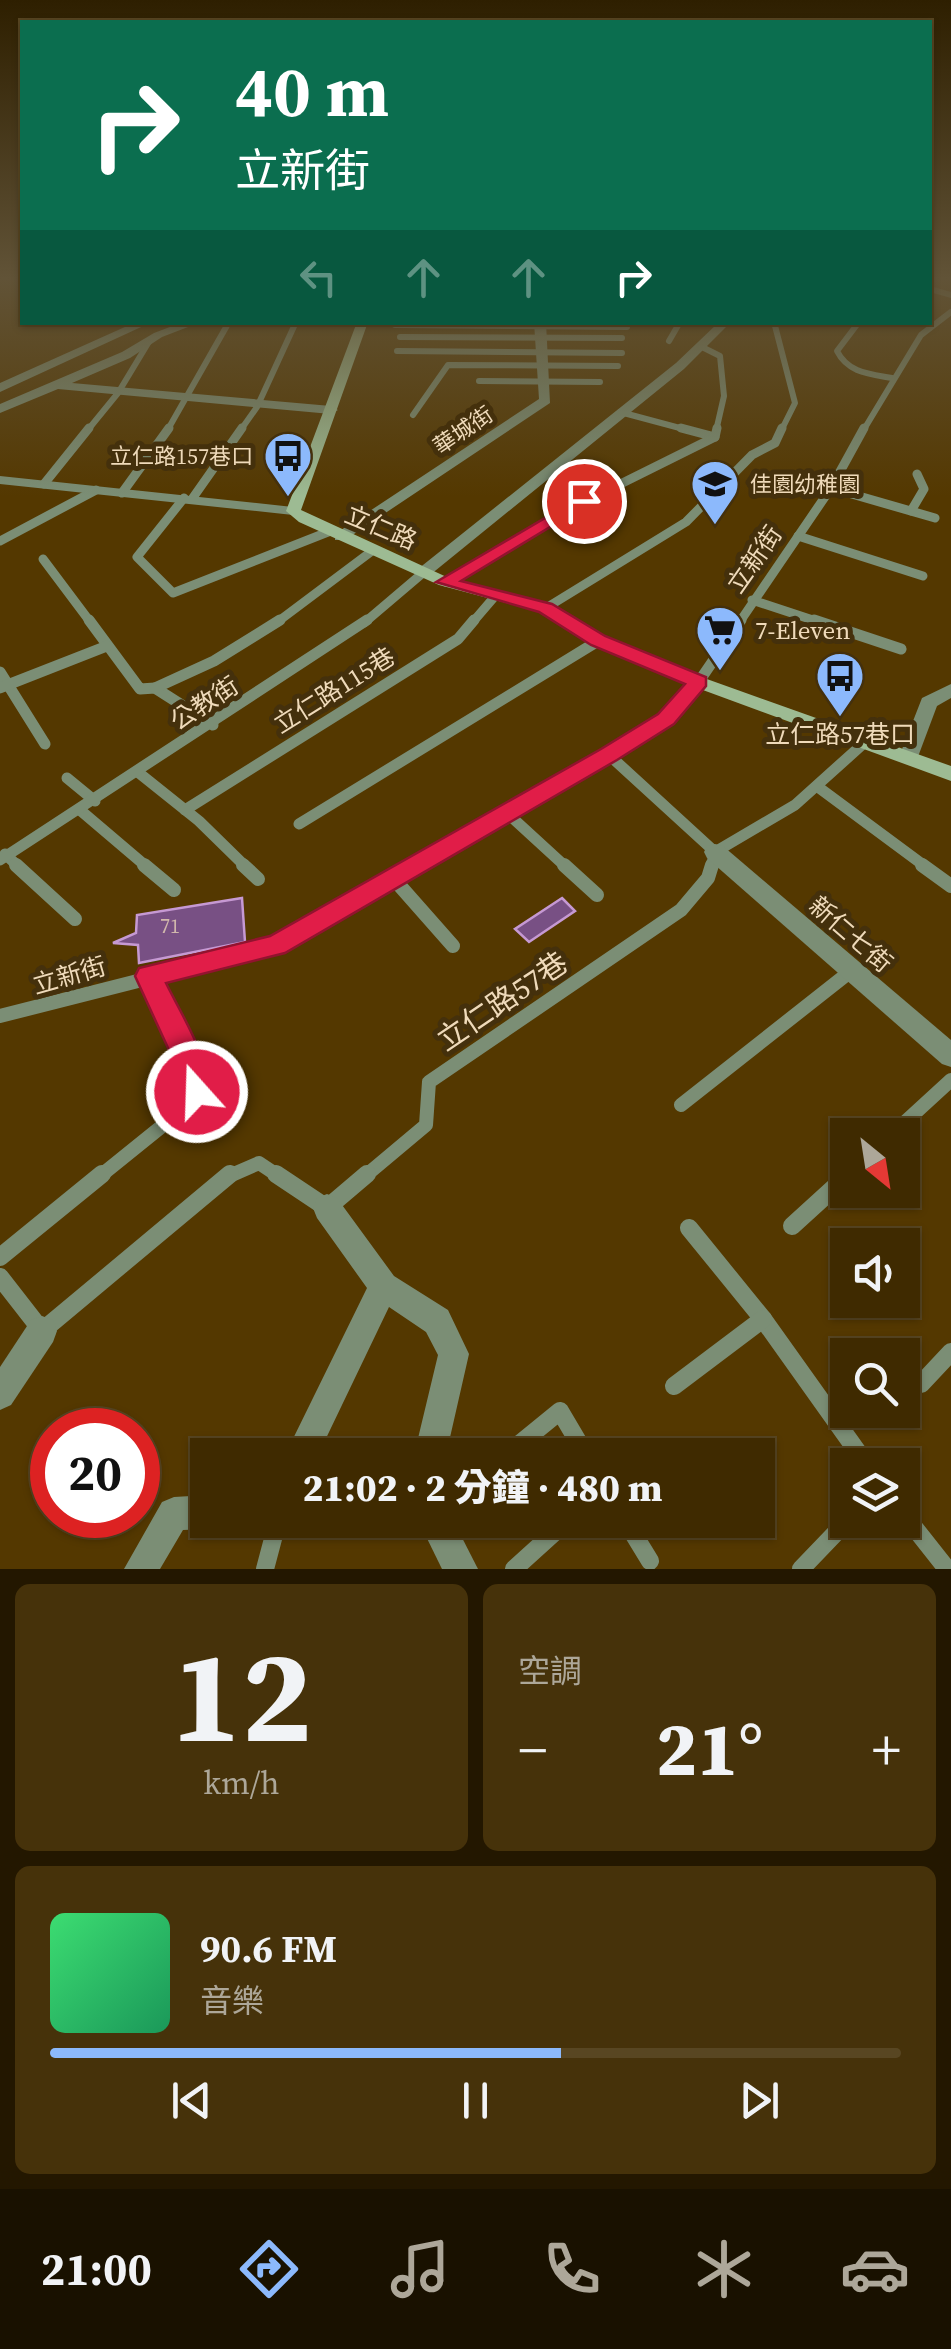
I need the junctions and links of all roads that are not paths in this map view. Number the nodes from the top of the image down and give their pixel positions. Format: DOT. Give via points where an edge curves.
graph roads {
  1 [pos="82,351"];
  2 [pos="127,351"];
  3 [pos="143,351"];
  4 [pos="213,351"];
  5 [pos="281,351"];
  6 [pos="352,351"];
  7 [pos="522,351"];
  8 [pos="535,351"];
  9 [pos="541,351"];
  10 [pos="547,351"];
  11 [pos="555,351"];
  12 [pos="593,351"];
  13 [pos="694,351"];
  14 [pos="710,351"];
  15 [pos="781,351"];
  16 [pos="836,351"];
  17 [pos="912,351"];
  18 [pos="622,353"];
  19 [pos="618,366"];
  20 [pos="892,378"];
  21 [pos="479,381"];
  22 [pos="600,382"];
  23 [pos="56,385"];
  24 [pos="0,388"];
  25 [pos="118,392"];
  26 [pos="188,398"];
  27 [pos="255,403"];
  28 [pos="0,410"];
  29 [pos="331,410"];
  30 [pos="620,412"];
  31 [pos="413,415"];
  32 [pos="716,437"];
  33 [pos="918,474"];
  34 [pos="3,482"];
  35 [pos="44,484"];
  36 [pos="831,488"];
  37 [pos="96,490"];
  38 [pos="122,493"];
  39 [pos="188,499"];
  40 [pos="912,510"];
  41 [pos="293,511"];
  42 [pos="935,518"];
  43 [pos="334,535"];
  44 [pos="798,536"];
  45 [pos="0,541"];
  46 [pos="372,551"];
  47 [pos="43,559"];
  48 [pos="424,572"];
  49 [pos="923,576"];
  50 [pos="446,582"];
  51 [pos="496,595"];
  52 [pos="752,600"];
  53 [pos="546,608"];
  54 [pos="598,641"];
  55 [pos="107,646"];
  56 [pos="901,649"];
  57 [pos="0,672"];
  58 [pos="698,682"];
  59 [pos="4,686"];
  60 [pos="155,688"];
  61 [pos="951,690"];
  62 [pos="212,725"];
  63 [pos="864,743"];
  64 [pos="45,744"];
  65 [pos="609,755"];
  66 [pos="908,757"];
  67 [pos="139,772"];
  68 [pos="951,774"];
  69 [pos="67,778"];
  70 [pos="818,787"];
  71 [pos="95,801"];
  72 [pos="80,810"];
  73 [pos="185,810"];
  74 [pos="506,812"];
  75 [pos="299,824"];
  76 [pos="716,852"];
  77 [pos="3,856"];
  78 [pos="394,878"];
  79 [pos="258,879"];
  80 [pos="951,886"];
  81 [pos="174,890"];
  82 [pos="597,895"];
  83 [pos="75,918"];
  84 [pos="453,946"];
  85 [pos="851,970"];
  86 [pos="149,976"];
  87 [pos="0,1016"];
  88 [pos="951,1056"];
  89 [pos="951,1080"];
  90 [pos="681,1105"];
  91 [pos="910,1118"];
  92 [pos="830,1191"];
  93 [pos="326,1208"];
  94 [pos="792,1226"];
  95 [pos="689,1228"];
  96 [pos="0,1257"];
  97 [pos="0,1277"];
  98 [pos="384,1286"];
  99 [pos="763,1319"];
  100 [pos="42,1331"];
  101 [pos="951,1352"];
  102 [pos="921,1384"];
  103 [pos="674,1386"];
  104 [pos="0,1394"];
  105 [pos="309,1438"];
  106 [pos="434,1438"];
  107 [pos="527,1438"];
  108 [pos="576,1438"];
  109 [pos="855,1448"];
  110 [pos="190,1513"];
  111 [pos="920,1535"];
  112 [pos="273,1538"];
  113 [pos="445,1538"];
  114 [pos="548,1538"];
  115 [pos="636,1538"];
  116 [pos="831,1538"];
  117 [pos="650,1561"];
  118 [pos="141,1569"];
  119 [pos="265,1569"];
  120 [pos="461,1569"];
  121 [pos="514,1569"];
  122 [pos="801,1569"];
  123 [pos="947,1569"];
  1 -- 24 [label="street"];
  2 -- 23 [label="street"];
  3 -- 25 [label="lane"];
  4 -- 26 [label="lane"];
  5 -- 27 [label="lane"];
  6 -- 29 [label="street"];
  7 -- 31 [label="lane" via="448,364"];
  8 -- 21 [label="lane"];
  9 -- 43 [label="street, 華城街" via="545,400"];
  10 -- 22 [label="lane"];
  11 -- 19 [label="lane"];
  12 -- 18 [label="lane"];
  13 -- 30 [label="street"];
  14 -- 32 [label="lane" via="720,356 725,373"];
  15 -- 53 [label="lane" via="794,403 775,443 752,456 686,522"];
  16 -- 20 [label="lane" via="849,368"];
  17 -- 20 [label="lane, 立新街"];
  20 -- 36 [label="lane, 立新街"];
  23 -- 25 [label="street"];
  23 -- 28 [label="street"];
  25 -- 26 [label="street"];
  25 -- 35 [label="lane"];
  26 -- 27 [label="street"];
  26 -- 38 [label="lane"];
  27 -- 29 [label="street"];
  27 -- 39 [label="lane"];
  29 -- 41 [label="street"];
  30 -- 32 [label="lane"];
  30 -- 48 [label="street"];
  32 -- 50 [label="lane" via="560,514"];
  33 -- 40 [label="lane" via="924,489"];
  34 -- 35 [label="street, 立仁路"];
  35 -- 37 [label="street, 立仁路"];
  36 -- 40 [label="lane"];
  36 -- 44 [label="lane, 立新街"];
  37 -- 38 [label="street, 立仁路"];
  37 -- 45 [label="lane"];
  38 -- 39 [label="street, 立仁路"];
  39 -- 41 [label="street, 立仁路"];
  39 -- 43 [label="lane" via="137,557 174,592"];
  40 -- 42 [label="lane"];
  41 -- 43 [label="street, 立仁路"];
  43 -- 46 [label="street, 立仁路"];
  44 -- 49 [label="lane"];
  44 -- 52 [label="lane, 立新街"];
  46 -- 48 [label="street, 立仁路"];
  46 -- 60 [label="lane" via="253,640"];
  47 -- 55 [label="lane"];
  48 -- 50 [label="street, 立仁路"];
  48 -- 62 [label="lane, 公教街" via="346,638"];
  50 -- 51 [label="street, 立仁路"];
  51 -- 53 [label="street, 立仁路"];
  51 -- 73 [label="lane, 立仁路115巷" via="458,639"];
  52 -- 56 [label="lane"];
  52 -- 58 [label="lane, 立新街"];
  53 -- 54 [label="street, 立仁路"];
  54 -- 58 [label="street, 立仁路"];
  54 -- 75 [label="lane"];
  55 -- 59 [label="lane"];
  55 -- 60 [label="lane" via="140,689"];
  57 -- 59 [label="lane"];
  58 -- 63 [label="street, 立仁路"];
  58 -- 65 [label="lane, 立新街" via="666,719"];
  59 -- 64 [label="lane"];
  60 -- 62 [label="lane"];
  61 -- 66 [label="street" via="928,702"];
  62 -- 67 [label="lane, 公教街"];
  63 -- 66 [label="street, 立仁路"];
  63 -- 70 [label="lane"];
  65 -- 74 [label="lane, 立新街"];
  65 -- 76 [label="lane"];
  66 -- 68 [label="street, 立仁路"];
  67 -- 71 [label="lane, 公教街"];
  67 -- 73 [label="lane"];
  69 -- 71 [label="lane"];
  70 -- 76 [label="lane" via="741,842"];
  70 -- 80 [label="lane"];
  71 -- 72 [label="lane, 公教街"];
  72 -- 77 [label="lane, 公教街"];
  72 -- 81 [label="lane"];
  73 -- 79 [label="lane"];
  74 -- 78 [label="lane, 立新街"];
  74 -- 82 [label="lane"];
  76 -- 85 [label="street, 新仁七街"];
  76 -- 93 [label="lane, 立仁路57巷" via="708,878 681,910 430,1082 426,1125"];
  77 -- 83 [label="lane"];
  78 -- 84 [label="lane"];
  78 -- 86 [label="lane, 立新街" via="276,946"];
  85 -- 88 [label="street, 新仁七街"];
  85 -- 90 [label="lane"];
  86 -- 87 [label="lane, 立新街"];
  86 -- 96 [label="lane" via="197,1092"];
  89 -- 91 [label="lane"];
  92 -- 94 [label="lane"];
  93 -- 98 [label="street"];
  93 -- 100 [label="lane" via="259,1163 234,1172"];
  95 -- 99 [label="lane"];
  97 -- 100 [label="lane"];
  98 -- 105 [label="street"];
  98 -- 106 [label="street" via="437,1321 454,1354"];
  99 -- 103 [label="lane"];
  99 -- 109 [label="lane"];
  100 -- 104 [label="street"];
  101 -- 102 [label="lane"];
  107 -- 108 [label="lane" via="560,1411"];
  110 -- 118 [label="street" via="174,1514"];
  111 -- 123 [label="lane"];
  112 -- 119 [label="lane"];
  113 -- 120 [label="street"];
  114 -- 121 [label="lane"];
  115 -- 117 [label="lane"];
  116 -- 122 [label="lane"];
}
